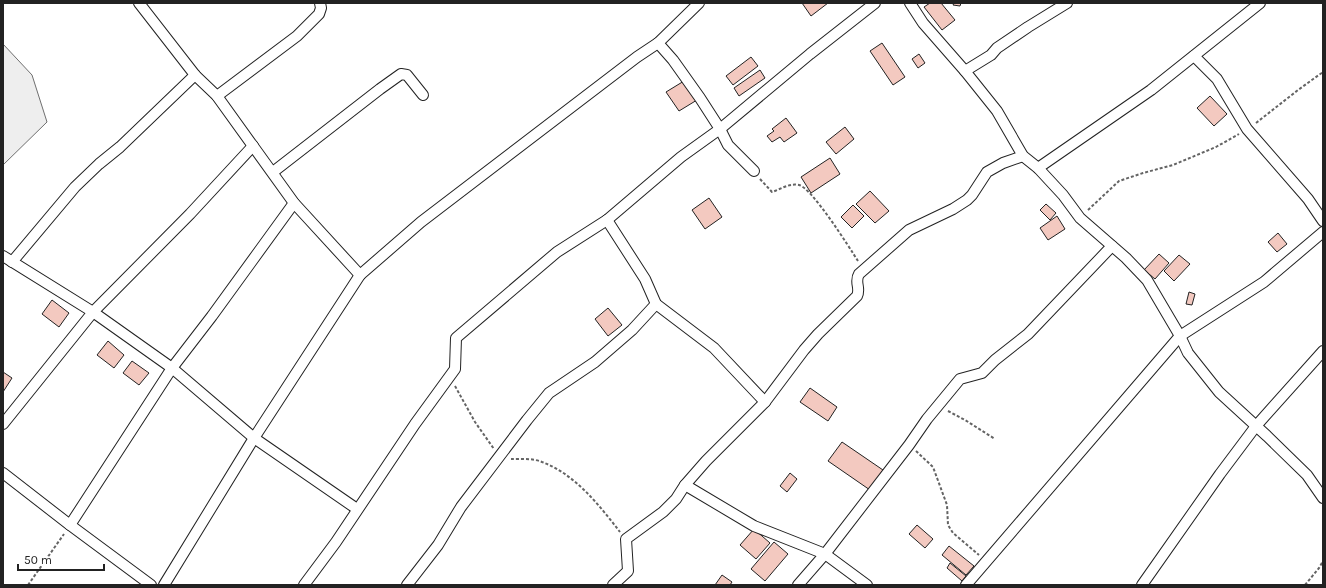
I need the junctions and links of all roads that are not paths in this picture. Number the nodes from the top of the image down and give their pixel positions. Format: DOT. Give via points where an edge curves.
graph roads {
  1 [pos="139,3"];
  2 [pos="320,3"];
  3 [pos="699,3"];
  4 [pos="876,3"];
  5 [pos="910,3"];
  6 [pos="1067,3"];
  7 [pos="1260,3"];
  8 [pos="658,43"];
  9 [pos="1194,56"];
  10 [pos="965,71"];
  11 [pos="195,76"];
  12 [pos="423,95"];
  13 [pos="217,96"];
  14 [pos="720,129"];
  15 [pos="253,146"];
  16 [pos="1023,156"];
  17 [pos="1038,168"];
  18 [pos="754,171"];
  19 [pos="273,172"];
  20 [pos="294,203"];
  21 [pos="606,220"];
  22 [pos="1323,220"];
  23 [pos="1323,232"];
  24 [pos="1112,246"];
  25 [pos="3,256"];
  26 [pos="12,262"];
  27 [pos="360,275"];
  28 [pos="656,304"];
  29 [pos="93,312"];
  30 [pos="1180,336"];
  31 [pos="1323,351"];
  32 [pos="172,368"];
  33 [pos="765,402"];
  34 [pos="3,424"];
  35 [pos="1256,426"];
  36 [pos="254,438"];
  37 [pos="3,473"];
  38 [pos="685,485"];
  39 [pos="1323,498"];
  40 [pos="357,509"];
  41 [pos="70,525"];
  42 [pos="825,554"];
  43 [pos="151,585"];
  44 [pos="164,585"];
  45 [pos="304,585"];
  46 [pos="407,585"];
  47 [pos="613,585"];
  48 [pos="798,585"];
  49 [pos="867,585"];
  50 [pos="966,585"];
  51 [pos="1142,585"];
  1 -- 11 [label="street"];
  2 -- 13 [label="street" via="321,11 297,36"];
  3 -- 8 [label="street"];
  4 -- 14 [label="street"];
  5 -- 10 [label="street"];
  6 -- 10 [label="street"];
  7 -- 9 [label="street"];
  8 -- 14 [label="street"];
  8 -- 27 [label="street" via="421,222"];
  9 -- 17 [label="street"];
  9 -- 22 [label="street" via="1217,79 1247,129"];
  10 -- 16 [label="street" via="997,111"];
  11 -- 13 [label="street"];
  11 -- 26 [label="street" via="75,187"];
  12 -- 19 [label="street" via="407,75 401,74"];
  13 -- 15 [label="street"];
  14 -- 18 [label="street" via="728,145"];
  14 -- 21 [label="street" via="681,157"];
  15 -- 19 [label="street"];
  15 -- 29 [label="street"];
  16 -- 17 [label="street"];
  16 -- 33 [label="street" via="988,172 967,200 909,230 857,276 857,296 804,350"];
  17 -- 24 [label="street" via="1063,194 1080,218"];
  19 -- 20 [label="street"];
  20 -- 27 [label="street"];
  20 -- 32 [label="street"];
  21 -- 28 [label="street" via="645,279"];
  21 -- 40 [label="street" via="557,252 456,338 455,370 414,424"];
  23 -- 30 [label="street" via="1264,282"];
  24 -- 30 [label="street" via="1147,280"];
  24 -- 42 [label="street" via="1028,334 982,373 960,379"];
  25 -- 26 [label="street"];
  26 -- 29 [label="street"];
  27 -- 36 [label="street"];
  28 -- 33 [label="street" via="714,348"];
  28 -- 46 [label="street" via="632,330 595,362 549,393 461,507 438,545"];
  29 -- 32 [label="street"];
  29 -- 34 [label="street"];
  30 -- 35 [label="street" via="1188,353 1219,392"];
  30 -- 50 [label="street"];
  31 -- 35 [label="street"];
  32 -- 36 [label="street"];
  32 -- 41 [label="street"];
  33 -- 38 [label="street"];
  35 -- 39 [label="street" via="1307,476"];
  35 -- 51 [label="street"];
  36 -- 40 [label="street"];
  36 -- 44 [label="street"];
  37 -- 41 [label="street"];
  38 -- 42 [label="street" via="754,526"];
  38 -- 47 [label="street" via="676,499 662,512 626,539 628,571"];
  40 -- 45 [label="street"];
  41 -- 43 [label="street"];
  42 -- 48 [label="street"];
  42 -- 49 [label="street"];
}
